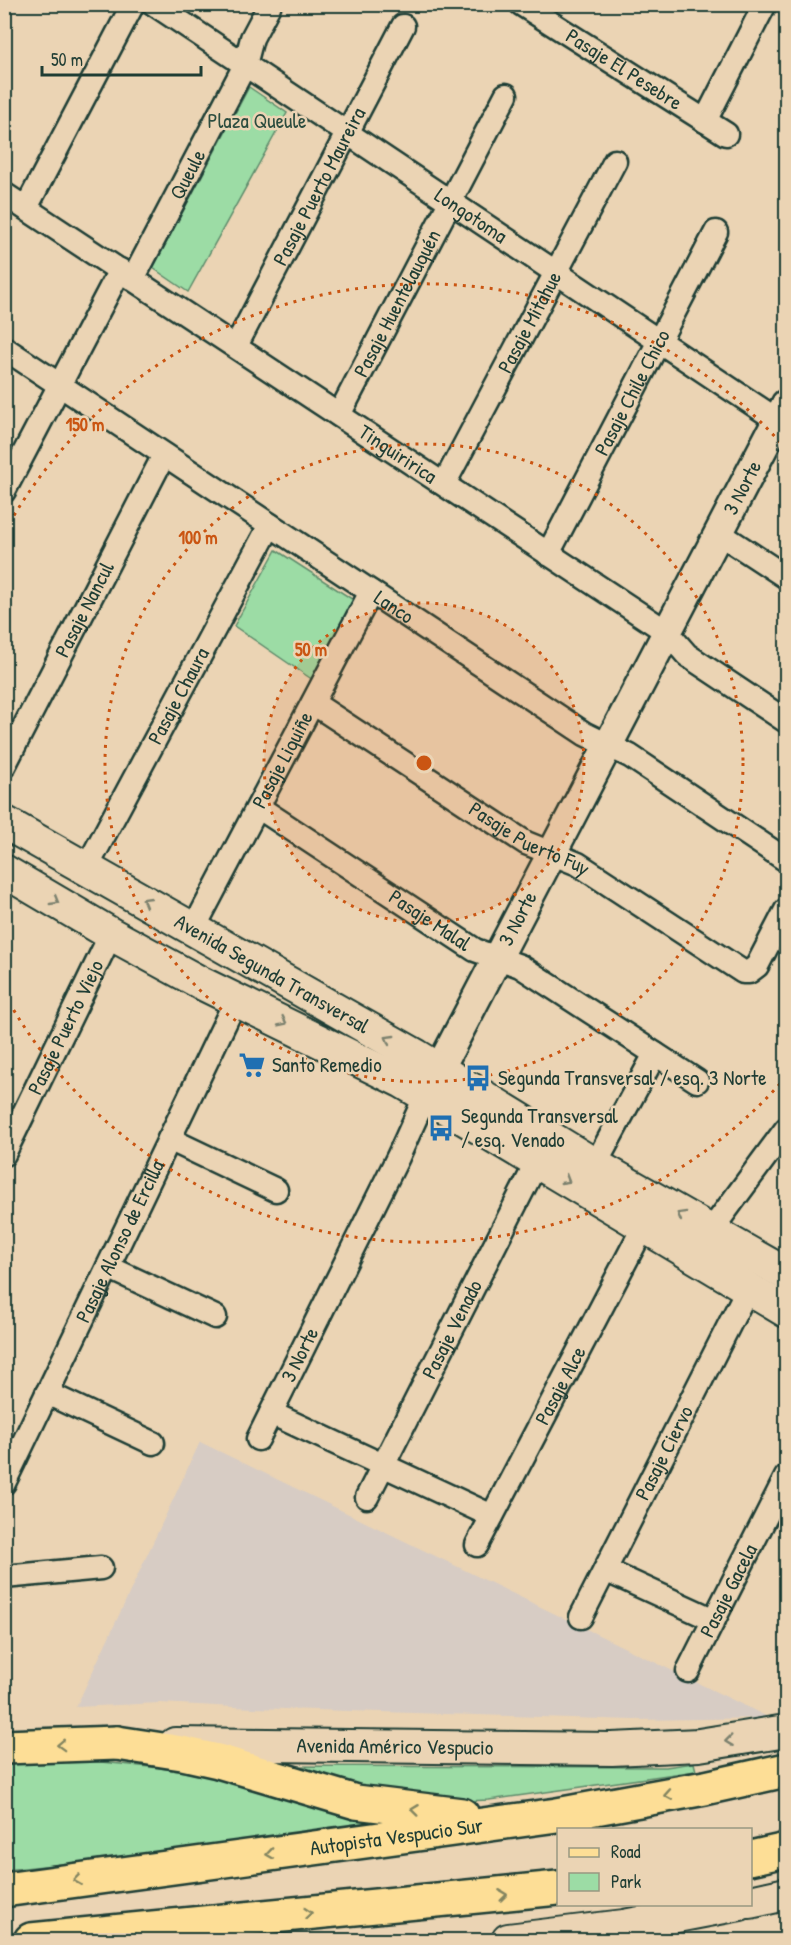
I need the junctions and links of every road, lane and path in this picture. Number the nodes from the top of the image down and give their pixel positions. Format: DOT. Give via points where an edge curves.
graph roads {
  1 [pos="133,4"];
  2 [pos="154,4"];
  3 [pos="270,4"];
  4 [pos="521,4"];
  5 [pos="765,4"];
  6 [pos="403,26"];
  7 [pos="245,65"];
  8 [pos="506,95"];
  9 [pos="705,121"];
  10 [pos="347,133"];
  11 [pos="726,134"];
  12 [pos="615,161"];
  13 [pos="4,194"];
  14 [pos="450,202"];
  15 [pos="26,208"];
  16 [pos="716,232"];
  17 [pos="556,272"];
  18 [pos="127,275"];
  19 [pos="659,341"];
  20 [pos="236,346"];
  21 [pos="4,348"];
  22 [pos="60,386"];
  23 [pos="339,415"];
  24 [pos="784,417"];
  25 [pos="164,455"];
  26 [pos="444,484"];
  27 [pos="4,490"];
  28 [pos="270,525"];
  29 [pos="719,533"];
  30 [pos="548,554"];
  31 [pos="786,577"];
  32 [pos="371,592"];
  33 [pos="667,632"];
  34 [pos="313,702"];
  35 [pos="786,721"];
  36 [pos="608,746"];
  37 [pos="4,766"];
  38 [pos="258,807"];
  39 [pos="4,822"];
  40 [pos="552,853"];
  41 [pos="786,860"];
  42 [pos="87,867"];
  43 [pos="4,871"];
  44 [pos="786,910"];
  45 [pos="194,928"];
  46 [pos="111,934"];
  47 [pos="497,958"];
  48 [pos="236,1000"];
  49 [pos="655,1054"];
  50 [pos="697,1081"];
  51 [pos="433,1082"];
  52 [pos="786,1129"];
  53 [pos="169,1139"];
  54 [pos="4,1154"];
  55 [pos="537,1162"];
  56 [pos="595,1165"];
  57 [pos="276,1190"];
  58 [pos="644,1226"];
  59 [pos="710,1232"];
  60 [pos="108,1267"];
  61 [pos="786,1274"];
  62 [pos="748,1288"];
  63 [pos="786,1311"];
  64 [pos="215,1317"];
  65 [pos="47,1393"];
  66 [pos="271,1413"];
  67 [pos="258,1439"];
  68 [pos="153,1443"];
  69 [pos="384,1465"];
  70 [pos="786,1477"];
  71 [pos="4,1483"];
  72 [pos="368,1497"];
  73 [pos="492,1516"];
  74 [pos="477,1545"];
  75 [pos="101,1568"];
  76 [pos="605,1569"];
  77 [pos="4,1576"];
  78 [pos="581,1617"];
  79 [pos="714,1620"];
  80 [pos="688,1671"];
  81 [pos="786,1731"];
  82 [pos="117,1743"];
  83 [pos="4,1747"];
  84 [pos="786,1770"];
  85 [pos="557,1815"];
  86 [pos="786,1850"];
  87 [pos="752,1858"];
  88 [pos="557,1888"];
  89 [pos="4,1890"];
  90 [pos="745,1906"];
  91 [pos="229,1920"];
  92 [pos="587,1936"];
  93 [pos="31,1941"];
  94 [pos="138,1941"];
  95 [pos="508,1941"];
  1 -- 15 [label="street"];
  2 -- 7 [label="street, Longotoma"];
  3 -- 7 [label="street, Queule" via="252,38"];
  4 -- 9 [label="street, Pasaje El Pesebre"];
  5 -- 9 [label="street"];
  6 -- 10 [label="street, Pasaje Puerto Maureira"];
  7 -- 10 [label="street, Longotoma"];
  7 -- 18 [label="street, Queule"];
  8 -- 14 [label="street, Pasaje Huentelauquén"];
  9 -- 11 [label="street, Pasaje El Pesebre"];
  10 -- 14 [label="street, Longotoma"];
  10 -- 20 [label="street, Pasaje Puerto Maureira"];
  12 -- 17 [label="street, Pasaje Mitahue"];
  13 -- 15 [label="street, Tinguiririca"];
  14 -- 17 [label="street, Longotoma"];
  14 -- 23 [label="street, Pasaje Huentelauquén"];
  15 -- 18 [label="street, Tinguiririca"];
  16 -- 19 [label="street, Pasaje Chile Chico"];
  17 -- 19 [label="street, Longotoma"];
  17 -- 26 [label="street, Pasaje Mitahue"];
  18 -- 20 [label="street, Tinguiririca"];
  18 -- 22 [label="street, Queule"];
  19 -- 24 [label="street, Longotoma"];
  19 -- 30 [label="street, Pasaje Chile Chico"];
  20 -- 23 [label="street, Tinguiririca"];
  21 -- 22 [label="street, Lanco"];
  22 -- 25 [label="street, Lanco"];
  22 -- 27 [label="street, Queule"];
  23 -- 26 [label="street, Tinguiririca"];
  24 -- 29 [label="street, 3 Norte"];
  25 -- 28 [label="street, Lanco"];
  25 -- 37 [label="street, Pasaje Ñancul"];
  26 -- 30 [label="street, Tinguiririca"];
  28 -- 32 [label="street, Lanco"];
  28 -- 42 [label="street, Pasaje Chaura"];
  29 -- 31 [label="street"];
  29 -- 33 [label="street, 3 Norte"];
  30 -- 33 [label="street, Tinguiririca"];
  32 -- 34 [label="street, Pasaje Liquiñe"];
  32 -- 36 [label="street, Lanco"];
  33 -- 35 [label="street, Tinguiririca" via="687,655"];
  33 -- 36 [label="street, 3 Norte"];
  34 -- 38 [label="street, Pasaje Liquiñe"];
  34 -- 40 [label="street, Pasaje Puerto Fuy" via="526,843"];
  36 -- 40 [label="street, 3 Norte"];
  36 -- 41 [label="street, Lanco" via="630,756"];
  38 -- 45 [label="street, Pasaje Liquiñe"];
  38 -- 47 [label="street, Pasaje Malal" via="475,950"];
  39 -- 42 [label="main road, Avenida Segunda Transversal"];
  40 -- 44 [label="street, Pasaje Puerto Fuy" via="578,864 738,970 749,972 757,966"];
  40 -- 47 [label="street, 3 Norte"];
  45 -- 42 [label="main road, Avenida Segunda Transversal, one-way"];
  43 -- 46 [label="main road, Avenida Segunda Transversal, one-way"];
  51 -- 45 [label="main road, Avenida Segunda Transversal, one-way"];
  46 -- 48 [label="main road, Avenida Segunda Transversal"];
  46 -- 54 [label="street, Pasaje Puerto Viejo"];
  47 -- 49 [label="street, Pasaje Malal" via="520,966"];
  47 -- 51 [label="street, 3 Norte"];
  48 -- 51 [label="main road, Avenida Segunda Transversal, one-way" via="381,1070"];
  48 -- 53 [label="street, Pasaje Alonso de Ercilla"];
  49 -- 50 [label="street, Pasaje Malal"];
  49 -- 56 [label="street"];
  51 -- 55 [label="main road, Avenida Segunda Transversal"];
  51 -- 56 [label="main road, Avenida Segunda Transversal"];
  51 -- 66 [label="street, 3 Norte"];
  52 -- 59 [label="street"];
  53 -- 57 [label="street"];
  53 -- 60 [label="street, Pasaje Alonso de Ercilla"];
  55 -- 58 [label="main road, Avenida Segunda Transversal, one-way"];
  55 -- 69 [label="street, Pasaje Venado"];
  59 -- 56 [label="main road, Avenida Segunda Transversal, one-way"];
  58 -- 62 [label="main road, Avenida Segunda Transversal"];
  58 -- 73 [label="street, Pasaje Alce"];
  59 -- 61 [label="main road, Avenida Segunda Transversal"];
  60 -- 64 [label="street"];
  60 -- 65 [label="street, Pasaje Alonso de Ercilla"];
  62 -- 63 [label="main road, Avenida Segunda Transversal"];
  62 -- 76 [label="street, Pasaje Ciervo"];
  65 -- 68 [label="street"];
  65 -- 71 [label="street, Pasaje Alonso de Ercilla"];
  66 -- 67 [label="street, 3 Norte"];
  66 -- 69 [label="street"];
  69 -- 72 [label="street, Pasaje Venado"];
  69 -- 73 [label="street"];
  70 -- 79 [label="street, Pasaje Gacela"];
  73 -- 74 [label="street, Pasaje Alce"];
  75 -- 77 [label="street"];
  76 -- 78 [label="street, Pasaje Ciervo"];
  76 -- 79 [label="street"];
  79 -- 80 [label="street, Pasaje Gacela"];
  81 -- 82 [label="main road, Avenida Américo Vespucio, one-way" via="699,1745 612,1749"];
  82 -- 83 [label="main road, Avenida Américo Vespucio, one-way"];
  85 -- 82 [label="main road, one-way" via="474,1816 382,1807 331,1796 218,1761"];
  84 -- 85 [label="main road, Autopista Vespucio Sur, one-way"];
  85 -- 89 [label="main road, Autopista Vespucio Sur, one-way"];
  86 -- 87 [label="main road"];
  91 -- 88 [label="main road, one-way"];
  90 -- 92 [label="main road"];
  91 -- 93 [label="main road"];
  91 -- 94 [label="main road"];
  92 -- 95 [label="main road"];
}
